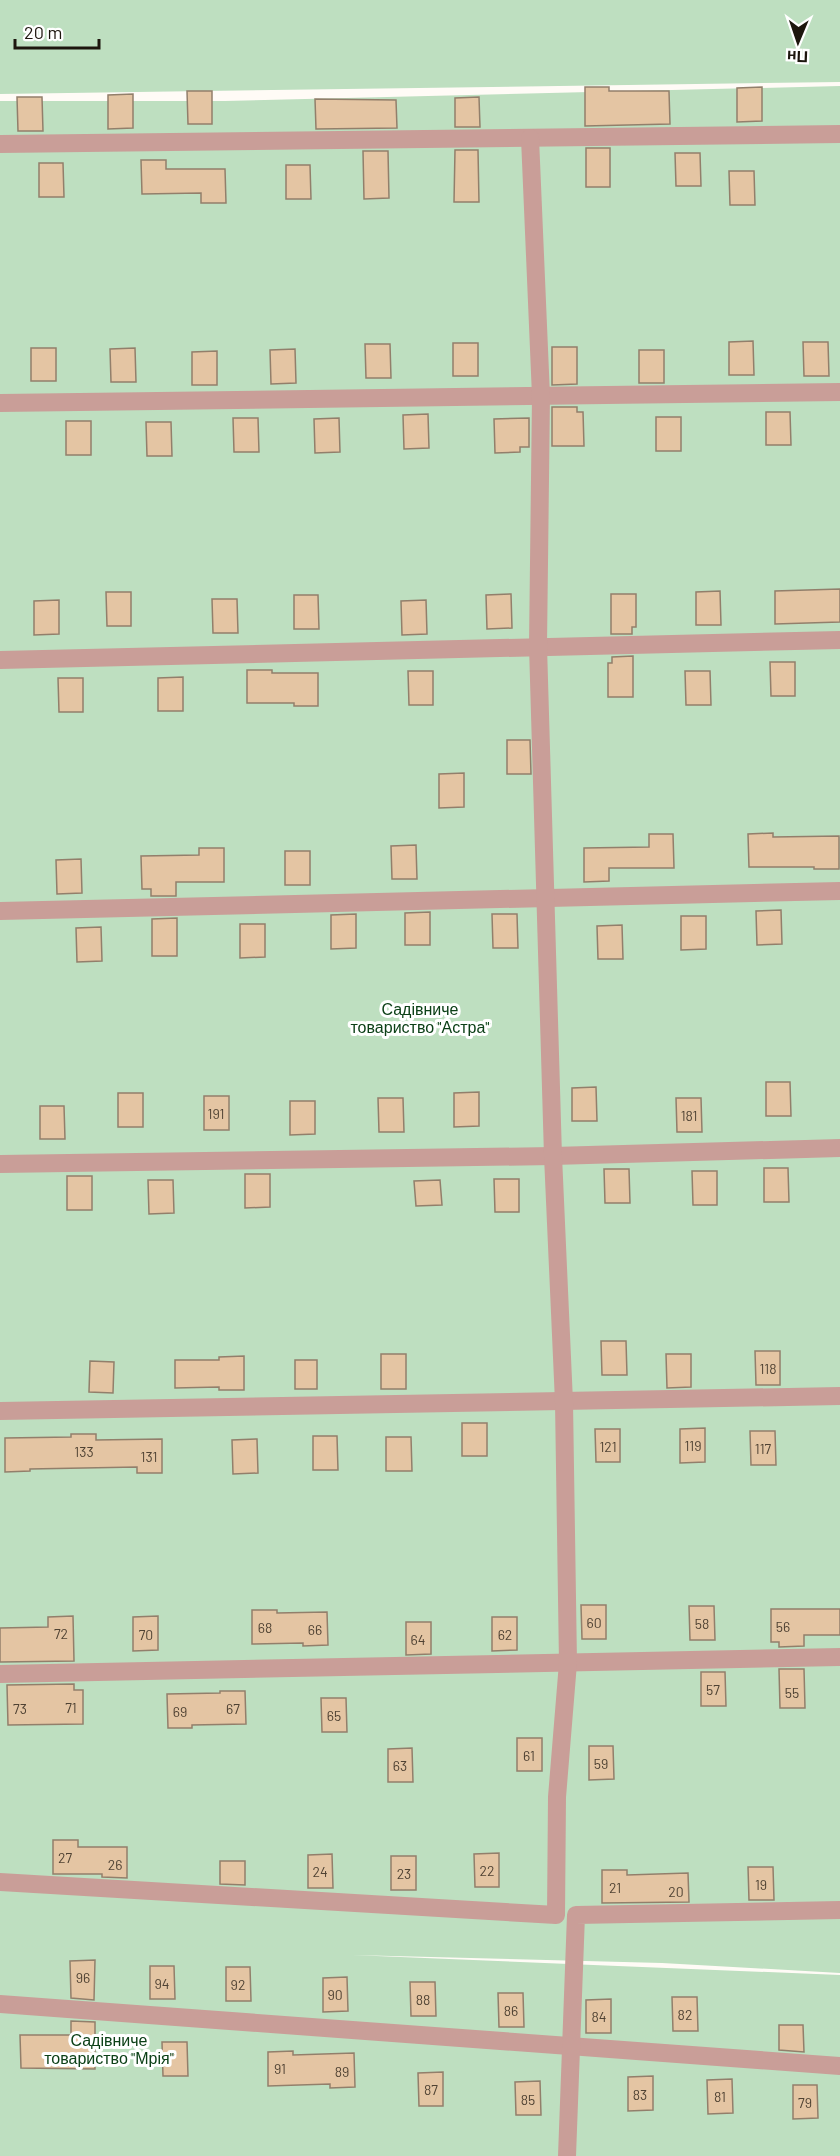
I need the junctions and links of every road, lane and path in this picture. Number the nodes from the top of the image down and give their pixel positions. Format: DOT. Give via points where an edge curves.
graph roads {
  1 [pos="840,134"];
  2 [pos="530,138"];
  3 [pos="0,144"];
  4 [pos="840,392"];
  5 [pos="541,396"];
  6 [pos="0,403"];
  7 [pos="840,640"];
  8 [pos="537,646"];
  9 [pos="0,660"];
  10 [pos="840,891"];
  11 [pos="546,899"];
  12 [pos="0,911"];
  13 [pos="840,1148"];
  14 [pos="553,1156"];
  15 [pos="0,1164"];
  16 [pos="840,1396"];
  17 [pos="564,1402"];
  18 [pos="0,1412"];
  19 [pos="840,1657"];
  20 [pos="568,1663"];
  21 [pos="0,1674"];
  22 [pos="0,1882"];
  23 [pos="840,1910"];
  24 [pos="0,2004"];
  25 [pos="571,2046"];
  26 [pos="840,2066"];
  27 [pos="567,2156"];
  1 -- 2 [label="street"];
  2 -- 3 [label="street"];
  2 -- 5 [label="street"];
  4 -- 5 [label="street"];
  5 -- 6 [label="street"];
  5 -- 8 [label="street"];
  7 -- 8 [label="street"];
  8 -- 9 [label="street"];
  8 -- 11 [label="street"];
  10 -- 11 [label="street"];
  11 -- 12 [label="street"];
  11 -- 14 [label="street"];
  13 -- 14 [label="street"];
  14 -- 15 [label="street"];
  14 -- 17 [label="street"];
  16 -- 17 [label="street"];
  17 -- 18 [label="street"];
  17 -- 20 [label="street"];
  19 -- 20 [label="street"];
  20 -- 21 [label="street"];
  20 -- 22 [label="street" via="557,1797 556,1915"];
  23 -- 25 [label="street" via="576,1915"];
  24 -- 25 [label="street"];
  25 -- 26 [label="street"];
  25 -- 27 [label="street"];
}
